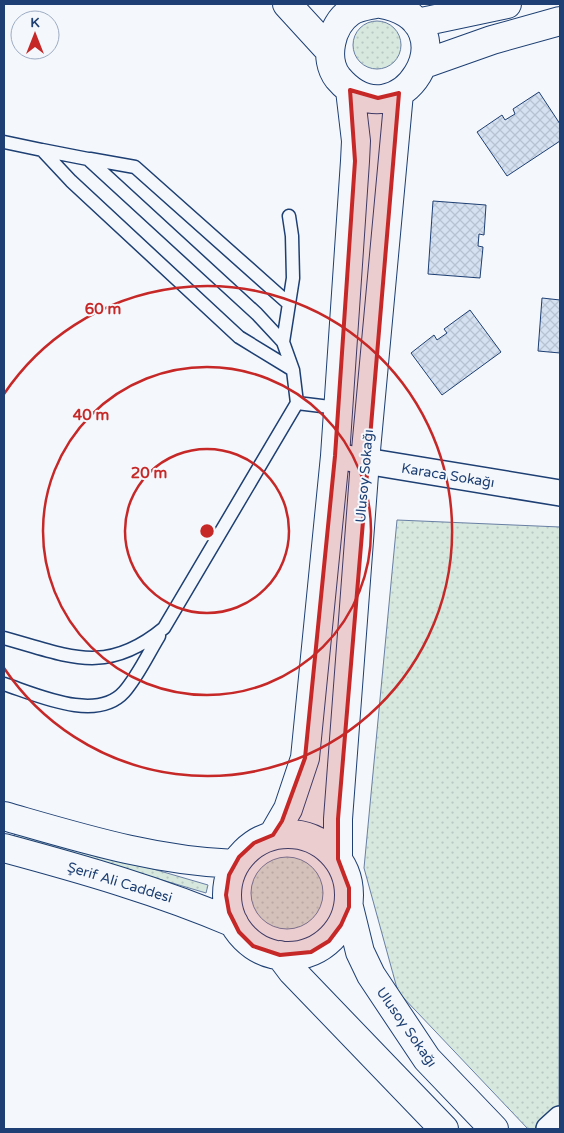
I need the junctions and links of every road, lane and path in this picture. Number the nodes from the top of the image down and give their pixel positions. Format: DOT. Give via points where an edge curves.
graph roads {
  1 [pos="287,4"];
  2 [pos="374,4"];
  3 [pos="507,4"];
  4 [pos="560,21"];
  5 [pos="417,23"];
  6 [pos="330,51"];
  7 [pos="424,64"];
  8 [pos="350,90"];
  9 [pos="398,93"];
  10 [pos="4,142"];
  11 [pos="42,150"];
  12 [pos="88,159"];
  13 [pos="289,216"];
  14 [pos="289,304"];
  15 [pos="283,342"];
  16 [pos="293,370"];
  17 [pos="297,404"];
  18 [pos="338,408"];
  19 [pos="335,456"];
  20 [pos="365,461"];
  21 [pos="560,493"];
  22 [pos="164,628"];
  23 [pos="4,638"];
  24 [pos="4,684"];
  25 [pos="4,816"];
  26 [pos="273,835"];
  27 [pos="4,848"];
  28 [pos="338,859"];
  29 [pos="235,864"];
  30 [pos="349,907"];
  31 [pos="234,923"];
  32 [pos="280,956"];
  33 [pos="560,1119"];
  34 [pos="444,1129"];
  35 [pos="494,1129"];
  36 [pos="549,1129"];
  1 -- 6 [label="street"];
  2 -- 5 [label="street" via="393,6"];
  2 -- 6 [label="street" via="349,13 332,37"];
  3 -- 5 [label="street"];
  4 -- 7 [label="street"];
  5 -- 7 [label="street" via="423,36"];
  6 -- 8 [label="street" via="336,76"];
  7 -- 9 [label="street" via="418,77"];
  8 -- 9 [label="street" via="378,98"];
  8 -- 18 [label="street" via="356,161"];
  9 -- 20 [label="street, Ulusoy Sokağı"];
  10 -- 11 [label="lane"];
  11 -- 12 [label="lane"];
  11 -- 16 [label="lane" via="71,181 239,337"];
  12 -- 14 [label="lane" via="135,167"];
  12 -- 15 [label="lane" via="257,314"];
  13 -- 14 [label="lane" via="294,257"];
  14 -- 15 [label="lane"];
  15 -- 16 [label="lane"];
  16 -- 17 [label="lane"];
  17 -- 18 [label="lane"];
  17 -- 22 [label="lane"];
  18 -- 19 [label="street"];
  19 -- 20 [label="street, Karaca Sokağı"];
  19 -- 26 [label="street" via="305,758 288,809"];
  20 -- 21 [label="street, Karaca Sokağı"];
  20 -- 28 [label="street, Ulusoy Sokağı" via="338,819"];
  22 -- 23 [label="lane" via="133,649 96,659 75,658"];
  22 -- 24 [label="lane" via="123,693 101,704 70,706"];
  25 -- 29 [label="street" via="136,853"];
  26 -- 28 [label="street, Ulusoy Sokağı" via="294,833 314,838"];
  26 -- 29 [label="street, Ulusoy Sokağı" via="254,843"];
  27 -- 31 [label="street, Şerif Ali Caddesi" via="172,897"];
  28 -- 30 [label="street, Ulusoy Sokağı" via="349,888"];
  29 -- 31 [label="street, Ulusoy Sokağı" via="229,875 226,895"];
  30 -- 32 [label="street, Ulusoy Sokağı" via="341,926 329,941 311,952"];
  30 -- 35 [label="street, Ulusoy Sokağı" via="360,952 371,976 427,1060"];
  31 -- 32 [label="street, Ulusoy Sokağı" via="253,946"];
  32 -- 34 [label="street, Ulusoy Sokağı"];
  33 -- 36 [label="street"];
}
